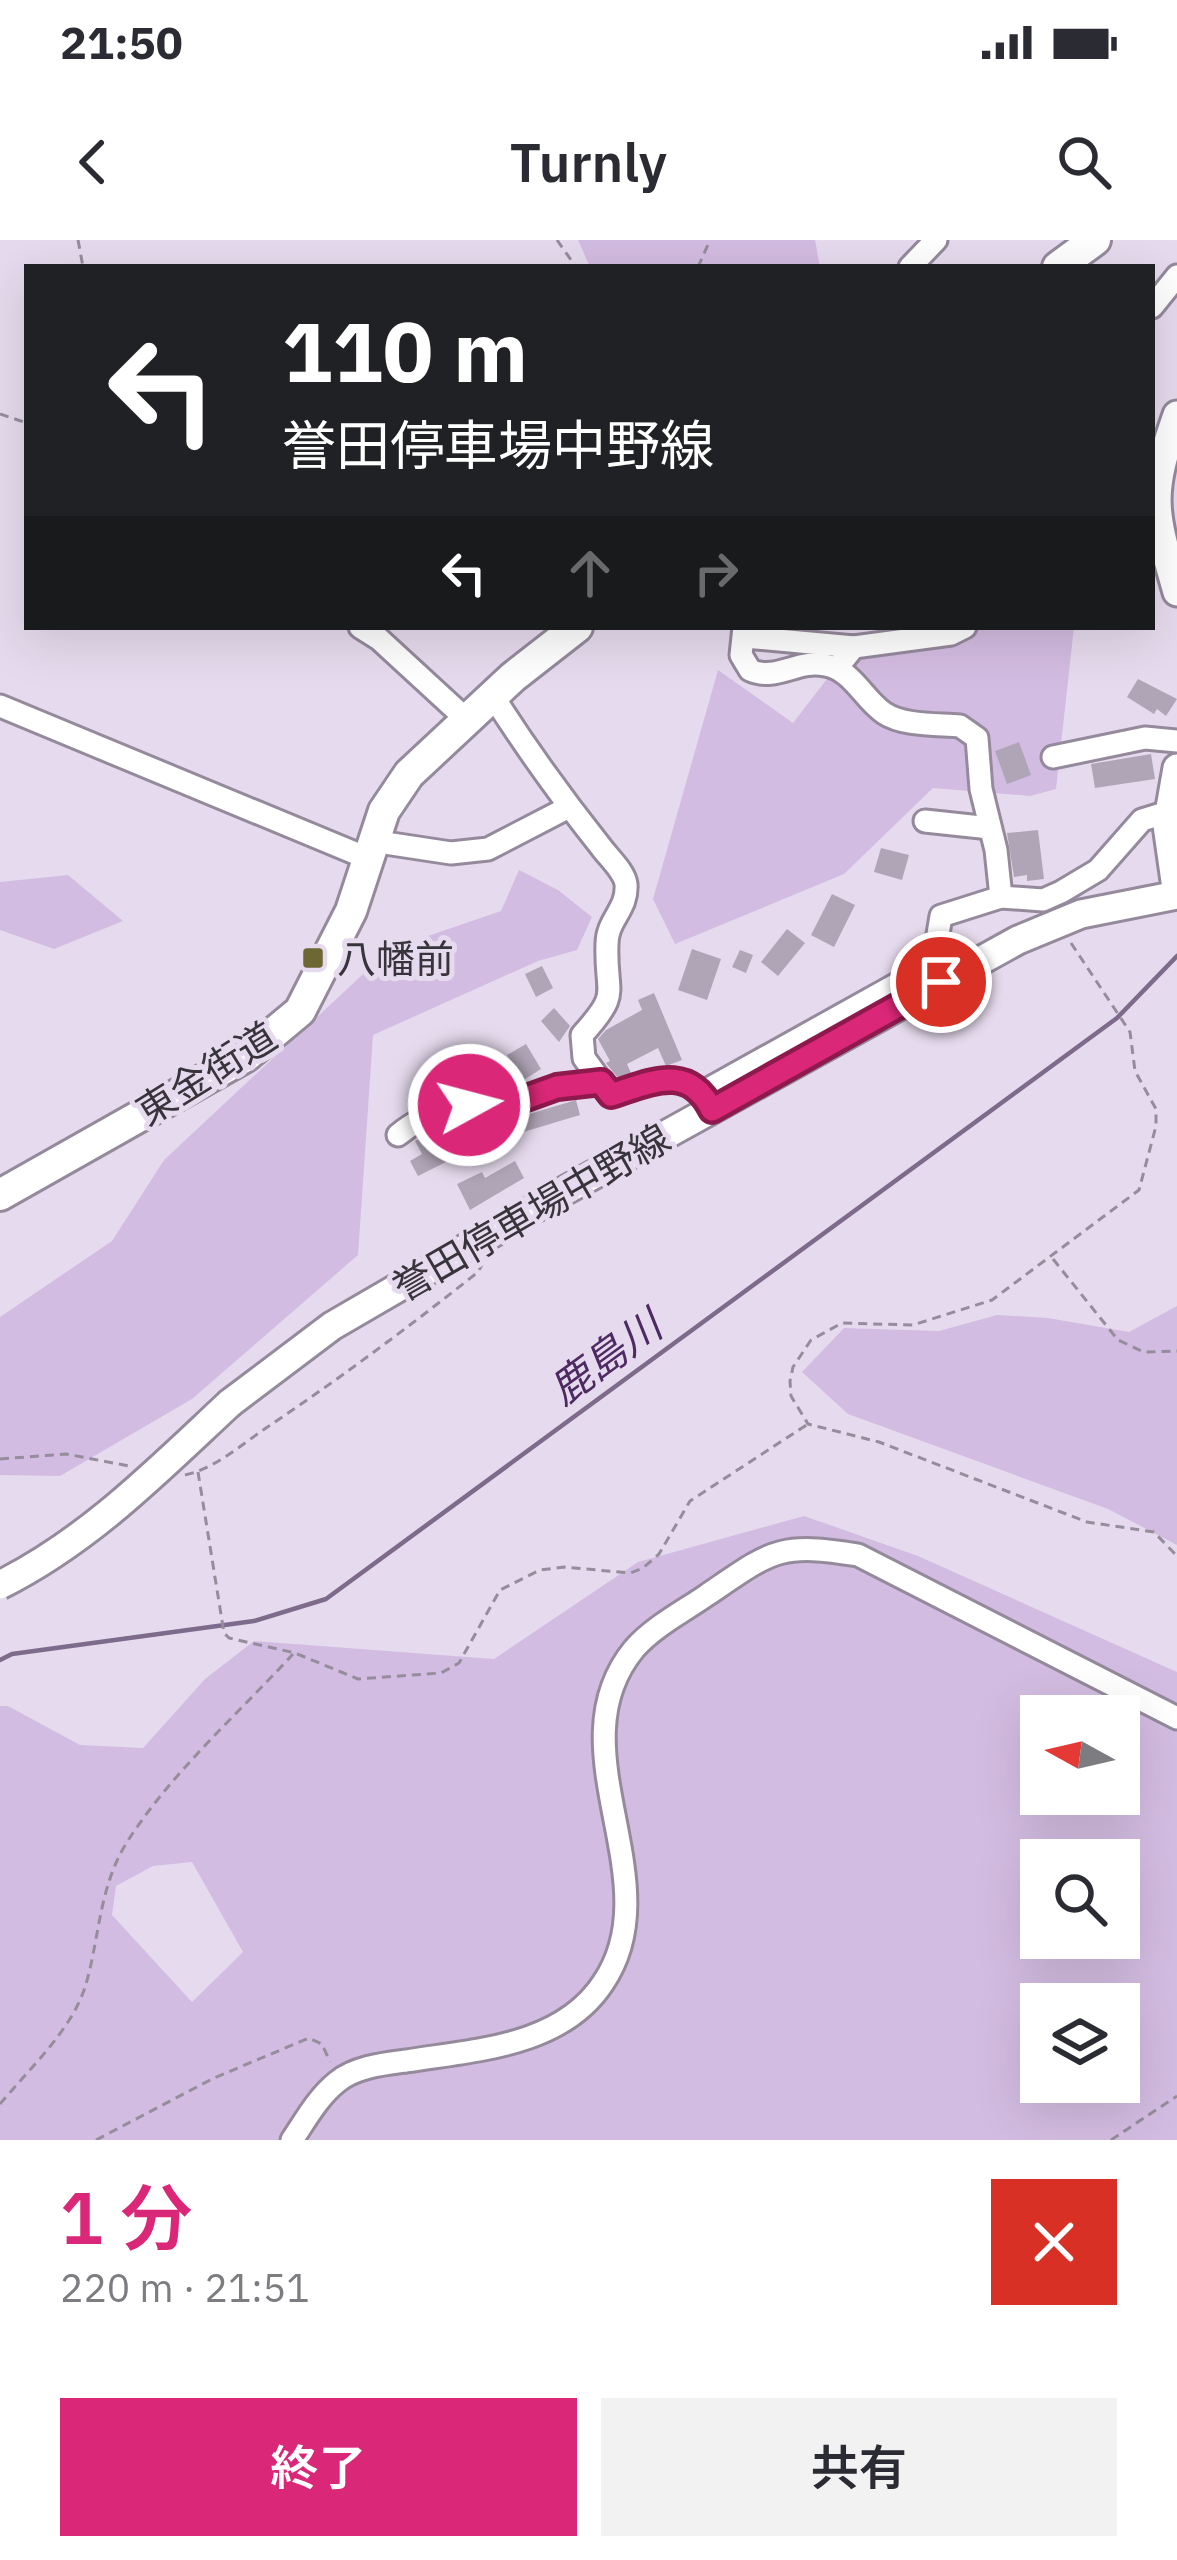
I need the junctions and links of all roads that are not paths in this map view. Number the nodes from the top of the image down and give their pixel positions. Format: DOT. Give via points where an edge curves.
graph roads {
  1 [pos="936,240"];
  2 [pos="913,264"];
  3 [pos="1177,276"];
  4 [pos="1155,303"];
  5 [pos="1177,415"];
  6 [pos="1177,592"];
  7 [pos="366,630"];
  8 [pos="574,630"];
  9 [pos="959,630"];
  10 [pos="744,632"];
  11 [pos="854,647"];
  12 [pos="837,668"];
  13 [pos="493,696"];
  14 [pos="0,706"];
  15 [pos="466,719"];
  16 [pos="1177,741"];
  17 [pos="1053,757"];
  18 [pos="1177,768"];
  19 [pos="569,807"];
  20 [pos="1168,812"];
  21 [pos="925,821"];
  22 [pos="990,828"];
  23 [pos="369,850"];
  24 [pos="1177,895"];
  25 [pos="1001,897"];
  26 [pos="1049,911"];
  27 [pos="601,1082"];
  28 [pos="707,1101"];
  29 [pos="398,1135"];
  30 [pos="0,1195"];
  31 [pos="0,1585"];
  32 [pos="1177,1718"];
  33 [pos="292,2140"];
  1 -- 2 [label="street"];
  3 -- 4 [label="street"];
  5 -- 6 [label="main road" via="1155,499"];
  7 -- 15 [label="street"];
  8 -- 13 [label="highway, 東金街道"];
  9 -- 11 [label="street"];
  10 -- 11 [label="street"];
  10 -- 12 [label="street" via="743,664 760,675 808,663"];
  11 -- 12 [label="street"];
  12 -- 22 [label="street" via="886,715 960,726 976,738"];
  13 -- 15 [label="highway, 東金街道"];
  13 -- 19 [label="street"];
  14 -- 23 [label="street"];
  15 -- 23 [label="highway, 東金街道" via="409,773"];
  16 -- 17 [label="street" via="1145,738"];
  18 -- 20 [label="main road"];
  19 -- 23 [label="street" via="488,849"];
  19 -- 27 [label="street" via="626,878 625,906 607,944 612,992 582,1036 584,1058"];
  20 -- 24 [label="main road"];
  20 -- 26 [label="street" via="1142,820"];
  21 -- 22 [label="street"];
  22 -- 25 [label="street"];
  23 -- 30 [label="highway, 東金街道" via="335,947 300,1011 246,1056"];
  24 -- 26 [label="main road, 誉田停車場中野線"];
  25 -- 26 [label="street"];
  25 -- 28 [label="street" via="941,916 933,964"];
  26 -- 28 [label="main road, 誉田停車場中野線"];
  27 -- 28 [label="street" via="611,1095 672,1079 691,1082"];
  27 -- 29 [label="street" via="435,1112"];
  28 -- 31 [label="main road, 誉田停車場中野線, bridge" via="332,1326 230,1403 94,1527"];
  32 -- 33 [label="street" via="858,1555 809,1547 768,1554 638,1645 615,1683 603,1744 625,1915 603,1984 571,2016 534,2036 372,2066 338,2080"];
}
